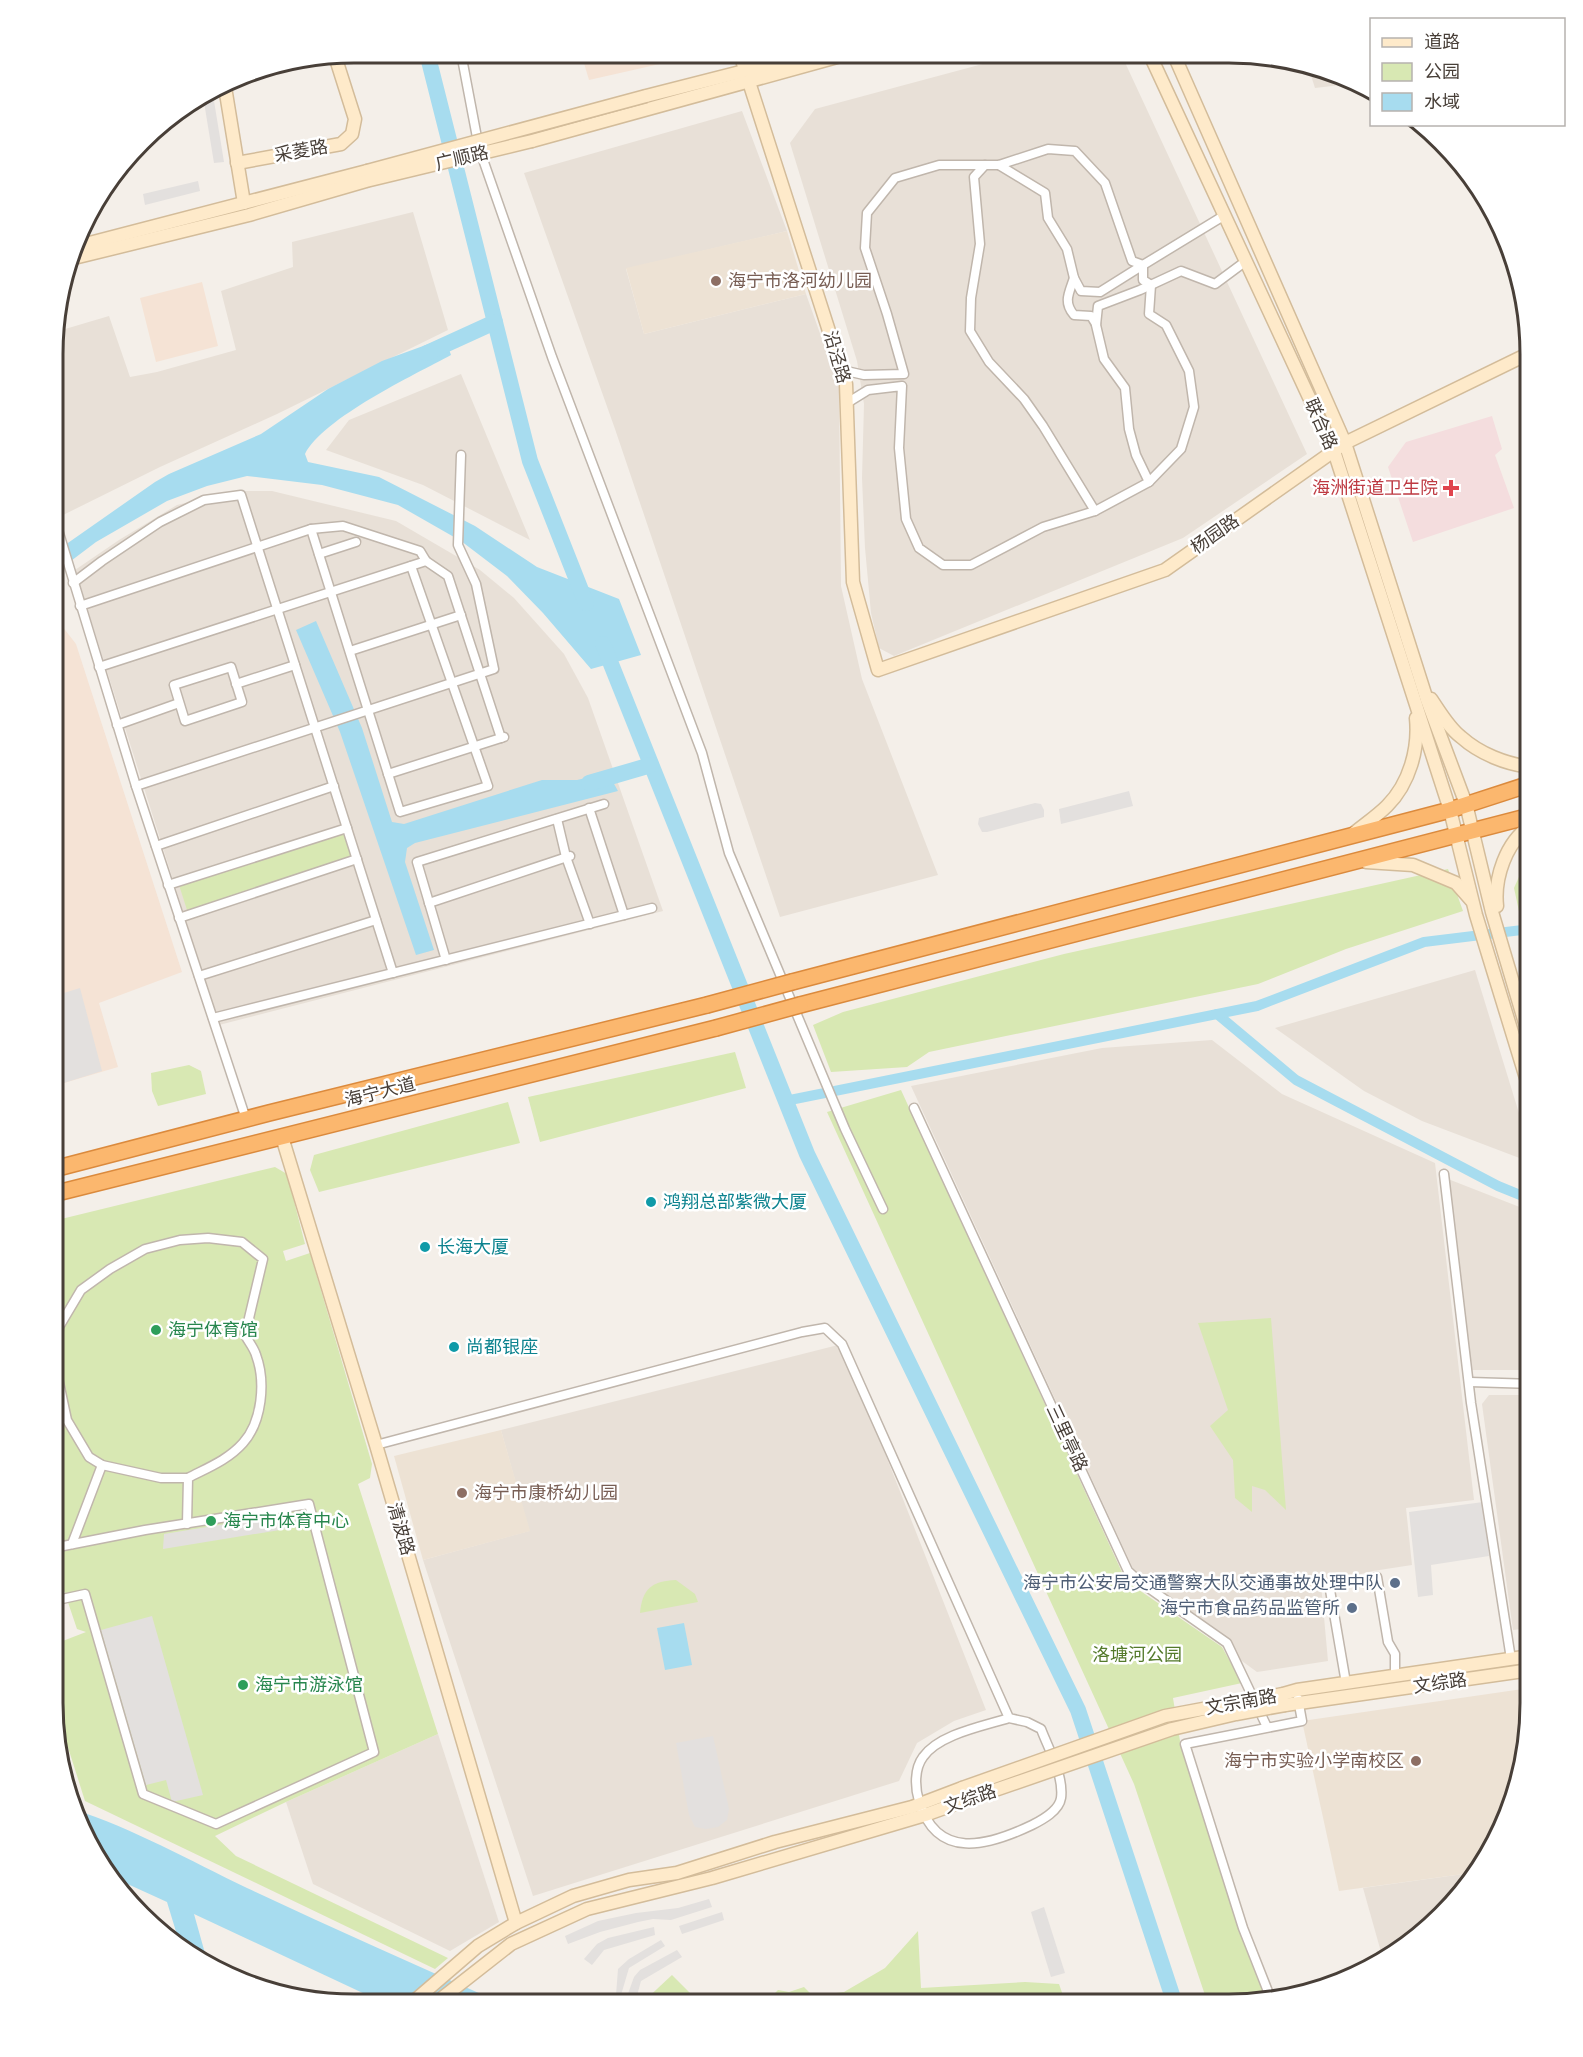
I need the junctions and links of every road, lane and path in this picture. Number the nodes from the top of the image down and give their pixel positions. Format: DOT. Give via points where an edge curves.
graph roads {
  1 [pos="463,63"];
  2 [pos="743,63"];
  3 [pos="785,63"];
  4 [pos="807,63"];
  5 [pos="1154,63"];
  6 [pos="1178,63"];
  7 [pos="338,64"];
  8 [pos="747,76"];
  9 [pos="226,93"];
  10 [pos="237,163"];
  11 [pos="985,165"];
  12 [pos="999,165"];
  13 [pos="367,176"];
  14 [pos="244,203"];
  15 [pos="1225,215"];
  16 [pos="84,244"];
  17 [pos="80,257"];
  18 [pos="1246,261"];
  19 [pos="1143,265"];
  20 [pos="1074,278"];
  21 [pos="1151,285"];
  22 [pos="1096,325"];
  23 [pos="1520,358"];
  24 [pos="842,370"];
  25 [pos="847,403"];
  26 [pos="1345,443"];
  27 [pos="1334,451"];
  28 [pos="461,455"];
  29 [pos="1149,482"];
  30 [pos="1095,511"];
  31 [pos="311,529"];
  32 [pos="356,542"];
  33 [pos="258,547"];
  34 [pos="63,549"];
  35 [pos="319,554"];
  36 [pos="426,561"];
  37 [pos="411,566"];
  38 [pos="72,580"];
  39 [pos="331,592"];
  40 [pos="80,606"];
  41 [pos="277,609"];
  42 [pos="461,615"];
  43 [pos="432,624"];
  44 [pos="350,651"];
  45 [pos="295,665"];
  46 [pos="99,668"];
  47 [pos="878,670"];
  48 [pos="481,674"];
  49 [pos="452,683"];
  50 [pos="236,684"];
  51 [pos="1417,689"];
  52 [pos="179,703"];
  53 [pos="368,710"];
  54 [pos="117,725"];
  55 [pos="319,726"];
  56 [pos="474,747"];
  57 [pos="1520,765"];
  58 [pos="388,774"];
  59 [pos="135,786"];
  60 [pos="334,786"];
  61 [pos="1520,787"];
  62 [pos="604,804"];
  63 [pos="1466,804"];
  64 [pos="590,808"];
  65 [pos="1450,810"];
  66 [pos="556,819"];
  67 [pos="1520,819"];
  68 [pos="347,828"];
  69 [pos="1473,831"];
  70 [pos="1353,834"];
  71 [pos="1520,834"];
  72 [pos="1455,835"];
  73 [pos="156,846"];
  74 [pos="568,857"];
  75 [pos="357,859"];
  76 [pos="1355,861"];
  77 [pos="168,885"];
  78 [pos="1473,902"];
  79 [pos="429,903"];
  80 [pos="652,908"];
  81 [pos="1495,912"];
  82 [pos="624,915"];
  83 [pos="179,918"];
  84 [pos="376,920"];
  85 [pos="590,924"];
  86 [pos="447,960"];
  87 [pos="393,973"];
  88 [pos="199,976"];
  89 [pos="1520,1005"];
  90 [pos="213,1018"];
  91 [pos="1520,1058"];
  92 [pos="914,1108"];
  93 [pos="246,1119"];
  94 [pos="282,1137"];
  95 [pos="63,1167"];
  96 [pos="1444,1174"];
  97 [pos="63,1192"];
  98 [pos="883,1209"];
  99 [pos="63,1320"];
  100 [pos="1470,1382"];
  101 [pos="1520,1384"];
  102 [pos="63,1401"];
  103 [pos="376,1445"];
  104 [pos="102,1465"];
  105 [pos="188,1478"];
  106 [pos="187,1524"];
  107 [pos="72,1544"];
  108 [pos="63,1546"];
  109 [pos="1377,1577"];
  110 [pos="1330,1590"];
  111 [pos="63,1599"];
  112 [pos="1520,1658"];
  113 [pos="1511,1659"];
  114 [pos="1520,1671"];
  115 [pos="1395,1676"];
  116 [pos="1346,1683"];
  117 [pos="1298,1696"];
  118 [pos="1009,1718"];
  119 [pos="1267,1727"];
  120 [pos="922,1809"];
  121 [pos="516,1923"];
  122 [pos="1268,1992"];
  123 [pos="422,1994"];
  124 [pos="447,1994"];
  1 -- 98 [label="street" via="479,148 552,357 702,753 729,853 837,1111"];
  2 -- 8 [label="main road, 沿泾路"];
  3 -- 8 [label="main road, 广顺路"];
  4 -- 8 [label="main road, 广顺路"];
  5 -- 15 [label="main road, 联合路"];
  6 -- 26 [label="main road"];
  7 -- 10 [label="main road, 采菱路" via="355,119 352,134 341,144"];
  8 -- 13 [label="main road, 广顺路, bridge" via="646,96"];
  8 -- 13 [label="main road, 广顺路, bridge" via="532,141"];
  8 -- 24 [label="main road, 沿泾路"];
  9 -- 10 [label="main road"];
  10 -- 14 [label="main road"];
  11 -- 12 [label="street"];
  11 -- 24 [label="street" via="939,165 895,178 867,213 865,248 904,374 864,375"];
  11 -- 30 [label="street" via="974,177 980,244 970,331 988,362 1024,399 1043,426"];
  12 -- 19 [label="street" via="1048,149 1075,152 1105,183 1132,261"];
  12 -- 20 [label="street" via="1045,194 1048,218 1067,249"];
  13 -- 14 [label="main road, 广顺路"];
  13 -- 17 [label="main road, 广顺路" via="249,216"];
  14 -- 16 [label="main road, 广顺路"];
  15 -- 18 [label="main road, 联合路"];
  15 -- 19 [label="street"];
  18 -- 21 [label="street" via="1215,284 1180,271"];
  18 -- 27 [label="main road, 联合路"];
  19 -- 20 [label="street" via="1100,292 1080,291"];
  19 -- 21 [label="street" via="1143,280"];
  20 -- 22 [label="street" via="1067,294 1068,307 1074,315 1091,316"];
  21 -- 22 [label="street" via="1098,306"];
  21 -- 29 [label="street" via="1149,314 1166,325 1189,371 1194,407 1181,449"];
  22 -- 29 [label="street" via="1104,359 1125,388 1129,429"];
  23 -- 26 [label="main road, 杨园路"];
  24 -- 25 [label="main road, 沿泾路"];
  25 -- 30 [label="street" via="868,390 902,386 899,447 906,519 919,549 943,564 971,565 1043,527"];
  25 -- 47 [label="main road, 沿泾路" via="853,582"];
  26 -- 27 [label="main road, 杨园路"];
  26 -- 51 [label="main road"];
  27 -- 47 [label="main road, 杨园路" via="1165,570"];
  27 -- 51 [label="main road, 联合路"];
  28 -- 48 [label="street" via="458,545 476,584 494,669"];
  29 -- 30 [label="street"];
  31 -- 33 [label="street"];
  31 -- 35 [label="street"];
  31 -- 36 [label="street" via="343,526 420,551"];
  32 -- 35 [label="street"];
  33 -- 38 [label="street" via="241,495 204,500 160,522"];
  33 -- 40 [label="street"];
  33 -- 41 [label="street"];
  34 -- 38 [label="street"];
  35 -- 39 [label="street"];
  36 -- 37 [label="street"];
  36 -- 42 [label="street" via="448,576"];
  37 -- 39 [label="street"];
  37 -- 43 [label="street"];
  38 -- 40 [label="street"];
  39 -- 41 [label="street"];
  39 -- 44 [label="street"];
  40 -- 46 [label="street"];
  41 -- 45 [label="street"];
  41 -- 46 [label="street"];
  42 -- 43 [label="street"];
  42 -- 48 [label="street"];
  43 -- 44 [label="street"];
  43 -- 49 [label="street"];
  44 -- 53 [label="street"];
  45 -- 50 [label="street"];
  45 -- 55 [label="street"];
  46 -- 54 [label="street"];
  48 -- 49 [label="street"];
  48 -- 56 [label="street" via="503,737"];
  49 -- 53 [label="street"];
  49 -- 56 [label="street"];
  50 -- 52 [label="street" via="231,667 174,686"];
  50 -- 52 [label="street" via="242,702 185,721"];
  51 -- 57 [label="main road" via="1460,737 1483,752"];
  51 -- 63 [label="main road"];
  51 -- 65 [label="main road, 联合路"];
  51 -- 70 [label="main road" via="1416,753 1404,781 1389,804"];
  52 -- 54 [label="street"];
  53 -- 55 [label="street"];
  53 -- 58 [label="street"];
  54 -- 59 [label="street"];
  55 -- 59 [label="street"];
  55 -- 60 [label="street"];
  56 -- 58 [label="street"];
  56 -- 58 [label="street" via="488,786 400,812"];
  59 -- 73 [label="street"];
  60 -- 68 [label="street"];
  60 -- 73 [label="street"];
  61 -- 63 [label="highway, 海宁大道"];
  62 -- 64 [label="street"];
  63 -- 65 [label="highway, 海宁大道"];
  63 -- 69 [label="main road"];
  64 -- 66 [label="street"];
  64 -- 82 [label="street"];
  65 -- 70 [label="highway, 海宁大道"];
  65 -- 72 [label="main road, 联合路"];
  66 -- 74 [label="street"];
  66 -- 79 [label="street" via="417,862"];
  67 -- 69 [label="highway, 海宁大道"];
  68 -- 75 [label="street"];
  68 -- 77 [label="street"];
  69 -- 72 [label="highway, 海宁大道"];
  69 -- 81 [label="main road"];
  70 -- 93 [label="highway, 海宁大道, bridge" via="707,1005"];
  71 -- 81 [label="main road" via="1503,862"];
  72 -- 76 [label="highway, 海宁大道"];
  72 -- 78 [label="main road, 联合路"];
  73 -- 77 [label="street"];
  74 -- 79 [label="street"];
  74 -- 85 [label="street"];
  75 -- 83 [label="street"];
  75 -- 84 [label="street"];
  76 -- 78 [label="main road" via="1413,865 1456,883"];
  76 -- 94 [label="highway, 海宁大道, bridge"];
  77 -- 83 [label="street"];
  78 -- 91 [label="main road, 联合路"];
  79 -- 86 [label="street"];
  80 -- 82 [label="street"];
  81 -- 89 [label="main road"];
  82 -- 85 [label="street"];
  83 -- 88 [label="street"];
  84 -- 87 [label="street"];
  84 -- 88 [label="street"];
  85 -- 86 [label="street"];
  86 -- 87 [label="street"];
  87 -- 90 [label="street"];
  88 -- 90 [label="street"];
  90 -- 93 [label="street"];
  92 -- 119 [label="street, 三里亭路" via="1128,1571 1227,1643"];
  93 -- 95 [label="highway, 海宁大道"];
  94 -- 97 [label="highway, 海宁大道"];
  94 -- 103 [label="main road, 清波路"];
  96 -- 100 [label="street"];
  99 -- 105 [label="street" via="81,1290 145,1249 208,1238 242,1242 263,1259 245,1335 256,1355 261,1385 256,1421 243,1443 220,1462"];
  100 -- 101 [label="street"];
  100 -- 113 [label="street"];
  102 -- 104 [label="street" via="67,1420 89,1457"];
  103 -- 118 [label="street" via="825,1328 842,1344"];
  103 -- 121 [label="main road, 清波路"];
  104 -- 105 [label="street" via="160,1478"];
  104 -- 107 [label="street"];
  105 -- 106 [label="street"];
  106 -- 107 [label="street"];
  106 -- 111 [label="street" via="309,1504 375,1752 216,1824 143,1794 85,1594"];
  107 -- 108 [label="street"];
  109 -- 115 [label="street" via="1388,1642 1395,1654"];
  110 -- 116 [label="street"];
  112 -- 113 [label="main road, 文宗南路"];
  113 -- 115 [label="main road, 文宗南路"];
  114 -- 117 [label="main road, 文综路"];
  115 -- 116 [label="main road, 文宗南路"];
  116 -- 117 [label="main road, 文宗南路"];
  117 -- 119 [label="street" via="1302,1721"];
  117 -- 120 [label="main road, 文宗南路, bridge" via="1165,1716"];
  118 -- 120 [label="street" via="957,1734 922,1757 916,1789"];
  118 -- 120 [label="street" via="1041,1729 1062,1784 1060,1802 1046,1818 988,1842 955,1843 938,1835"];
  119 -- 122 [label="street" via="1185,1744 1243,1928"];
  120 -- 121 [label="main road" via="775,1842 677,1873 629,1880 573,1896"];
  120 -- 124 [label="main road, 文综路" via="712,1878 587,1909 511,1944"];
  121 -- 123 [label="main road" via="478,1946"];
}
